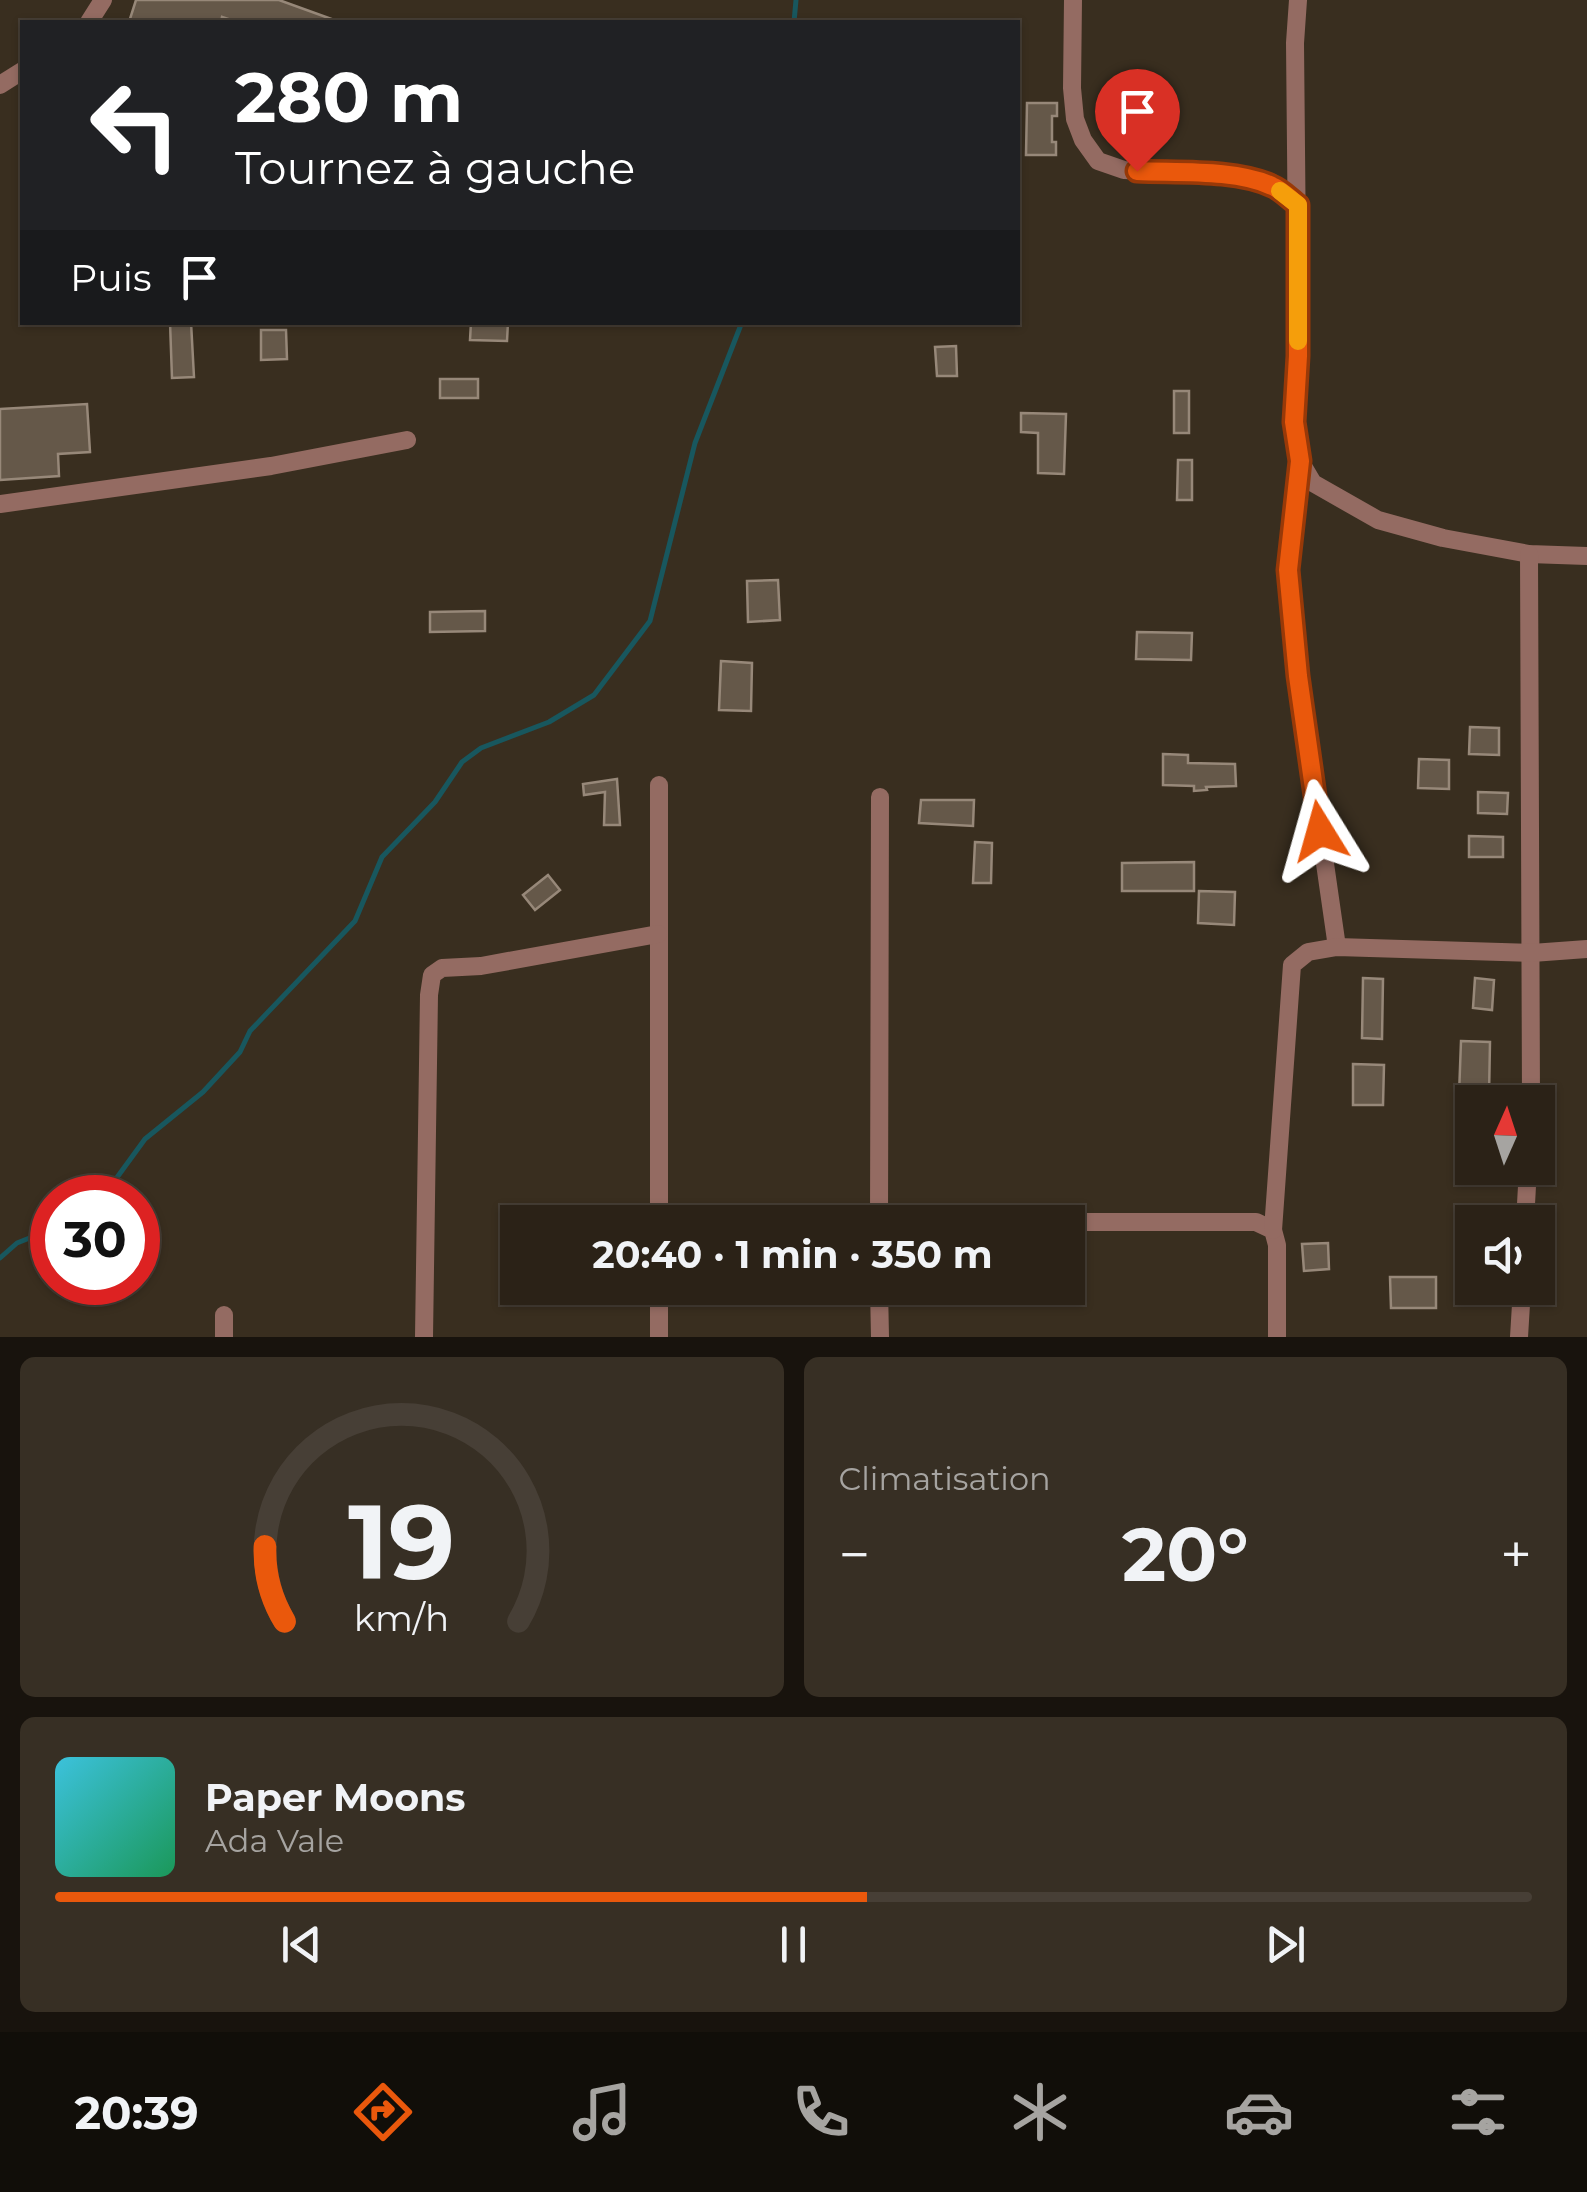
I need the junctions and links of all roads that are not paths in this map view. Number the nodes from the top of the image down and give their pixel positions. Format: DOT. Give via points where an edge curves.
graph roads {
  1 [pos="1073,0"];
  2 [pos="1298,0"];
  3 [pos="1298,205"];
  4 [pos="407,440"];
  5 [pos="1300,461"];
  6 [pos="0,504"];
  7 [pos="1529,554"];
  8 [pos="1587,556"];
  9 [pos="659,784"];
  10 [pos="880,796"];
  11 [pos="658,934"];
  12 [pos="1336,947"];
  13 [pos="1587,949"];
  14 [pos="1532,953"];
  15 [pos="1531,1085"];
  16 [pos="658,1205"];
  17 [pos="879,1205"];
  18 [pos="1085,1221"];
  19 [pos="1273,1230"];
  20 [pos="659,1305"];
  21 [pos="879,1305"];
  22 [pos="1521,1305"];
  23 [pos="224,1316"];
  24 [pos="224,1337"];
  25 [pos="424,1337"];
  26 [pos="659,1337"];
  27 [pos="880,1337"];
  28 [pos="1277,1337"];
  29 [pos="1519,1337"];
  1 -- 3 [label="street" via="1075,119 1098,161 1124,170 1255,181"];
  2 -- 3 [label="street"];
  3 -- 5 [label="street" via="1294,422"];
  4 -- 6 [label="street"];
  5 -- 7 [label="street" via="1313,483 1378,520"];
  5 -- 12 [label="street" via="1288,570"];
  7 -- 8 [label="street"];
  7 -- 14 [label="street"];
  9 -- 11 [label="street"];
  10 -- 17 [label="street"];
  11 -- 16 [label="street"];
  11 -- 25 [label="street" via="442,968 432,975"];
  12 -- 14 [label="street"];
  12 -- 19 [label="street" via="1308,952 1292,964"];
  13 -- 14 [label="street"];
  14 -- 15 [label="street"];
  18 -- 19 [label="street" via="1244,1220"];
  19 -- 28 [label="street"];
  20 -- 26 [label="street"];
  21 -- 27 [label="street"];
  22 -- 29 [label="street"];
  23 -- 24 [label="street"];
}
